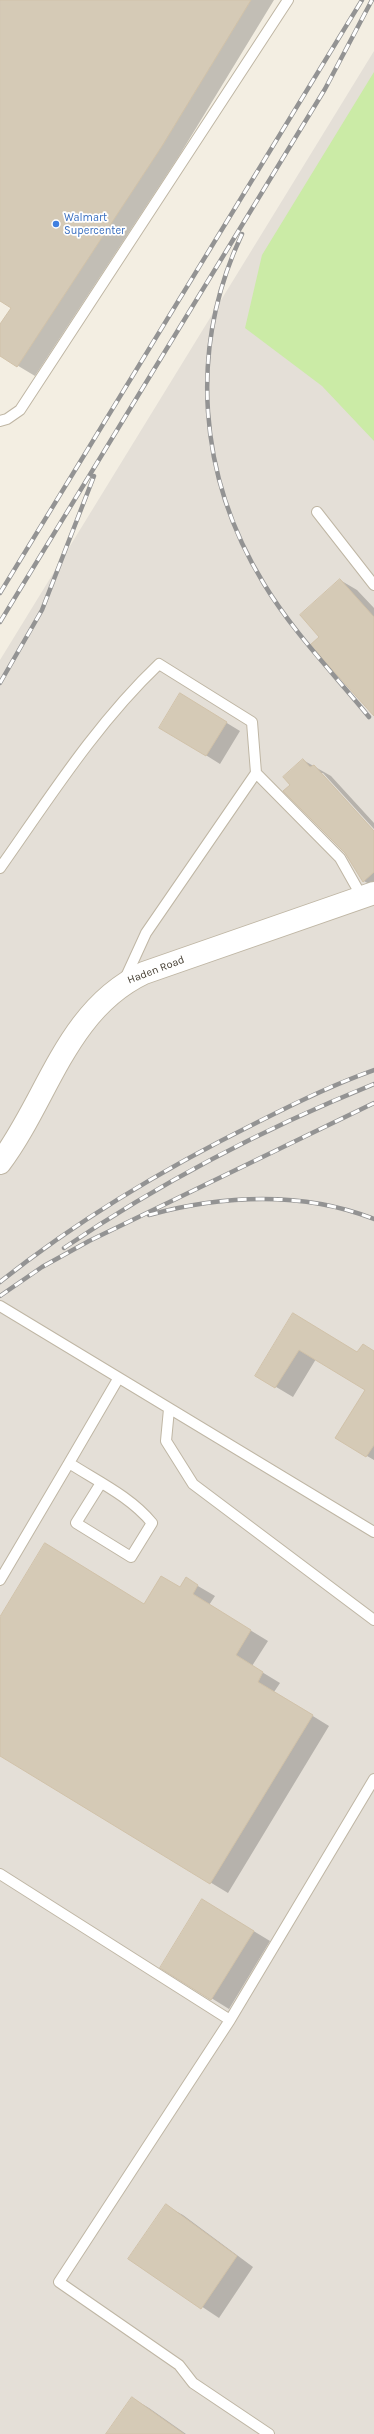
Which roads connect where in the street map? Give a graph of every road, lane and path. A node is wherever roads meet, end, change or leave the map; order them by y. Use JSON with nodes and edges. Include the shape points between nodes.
{"nodes":[{"id":1,"x":288,"y":0,"type":"edge"},
{"id":2,"x":0,"y":421,"type":"edge"},
{"id":3,"x":317,"y":512,"type":"dead end"},
{"id":4,"x":374,"y":585,"type":"edge"},
{"id":5,"x":256,"y":773,"type":"junction"},
{"id":6,"x":0,"y":868,"type":"edge"},
{"id":7,"x":368,"y":895,"type":"edge"},
{"id":8,"x":124,"y":983,"type":"junction"},
{"id":9,"x":0,"y":1163,"type":"edge"},
{"id":10,"x":0,"y":1306,"type":"edge"},
{"id":11,"x":118,"y":1379,"type":"junction"},
{"id":12,"x":169,"y":1409,"type":"junction"},
{"id":13,"x":68,"y":1464,"type":"junction"},
{"id":14,"x":100,"y":1483,"type":"junction"},
{"id":15,"x":374,"y":1532,"type":"edge"},
{"id":16,"x":0,"y":1580,"type":"edge"},
{"id":17,"x":374,"y":1620,"type":"edge"},
{"id":18,"x":374,"y":1779,"type":"edge"},
{"id":19,"x":0,"y":1874,"type":"edge"},
{"id":20,"x":230,"y":2020,"type":"junction"},
{"id":21,"x":269,"y":2434,"type":"edge"}],
"edges":[{"from":1,"to":2,"type":"lane","via":[[20,410]]},
{"from":3,"to":4,"type":"lane"},
{"from":5,"to":6,"type":"lane","via":[[252,722],[159,664],[131,691],[86,745]]},
{"from":5,"to":7,"type":"lane","via":[[340,858]]},
{"from":5,"to":8,"type":"lane","via":[[146,933]]},
{"from":7,"to":8,"type":"street","name":"Haden Road","via":[[144,973]]},
{"from":8,"to":9,"type":"street","name":"Haden Road","via":[[108,995],[77,1031]]},
{"from":10,"to":11,"type":"lane"},
{"from":11,"to":12,"type":"lane"},
{"from":11,"to":13,"type":"lane"},
{"from":12,"to":15,"type":"lane"},
{"from":12,"to":17,"type":"lane","via":[[166,1441],[193,1484]]},
{"from":13,"to":14,"type":"lane"},
{"from":13,"to":16,"type":"lane"},
{"from":14,"to":14,"type":"lane","via":[[141,1509],[152,1523],[131,1557],[76,1523]]},
{"from":18,"to":20,"type":"lane"},
{"from":19,"to":20,"type":"lane"},
{"from":20,"to":21,"type":"lane","via":[[60,2282],[179,2365],[193,2383]]}]}
